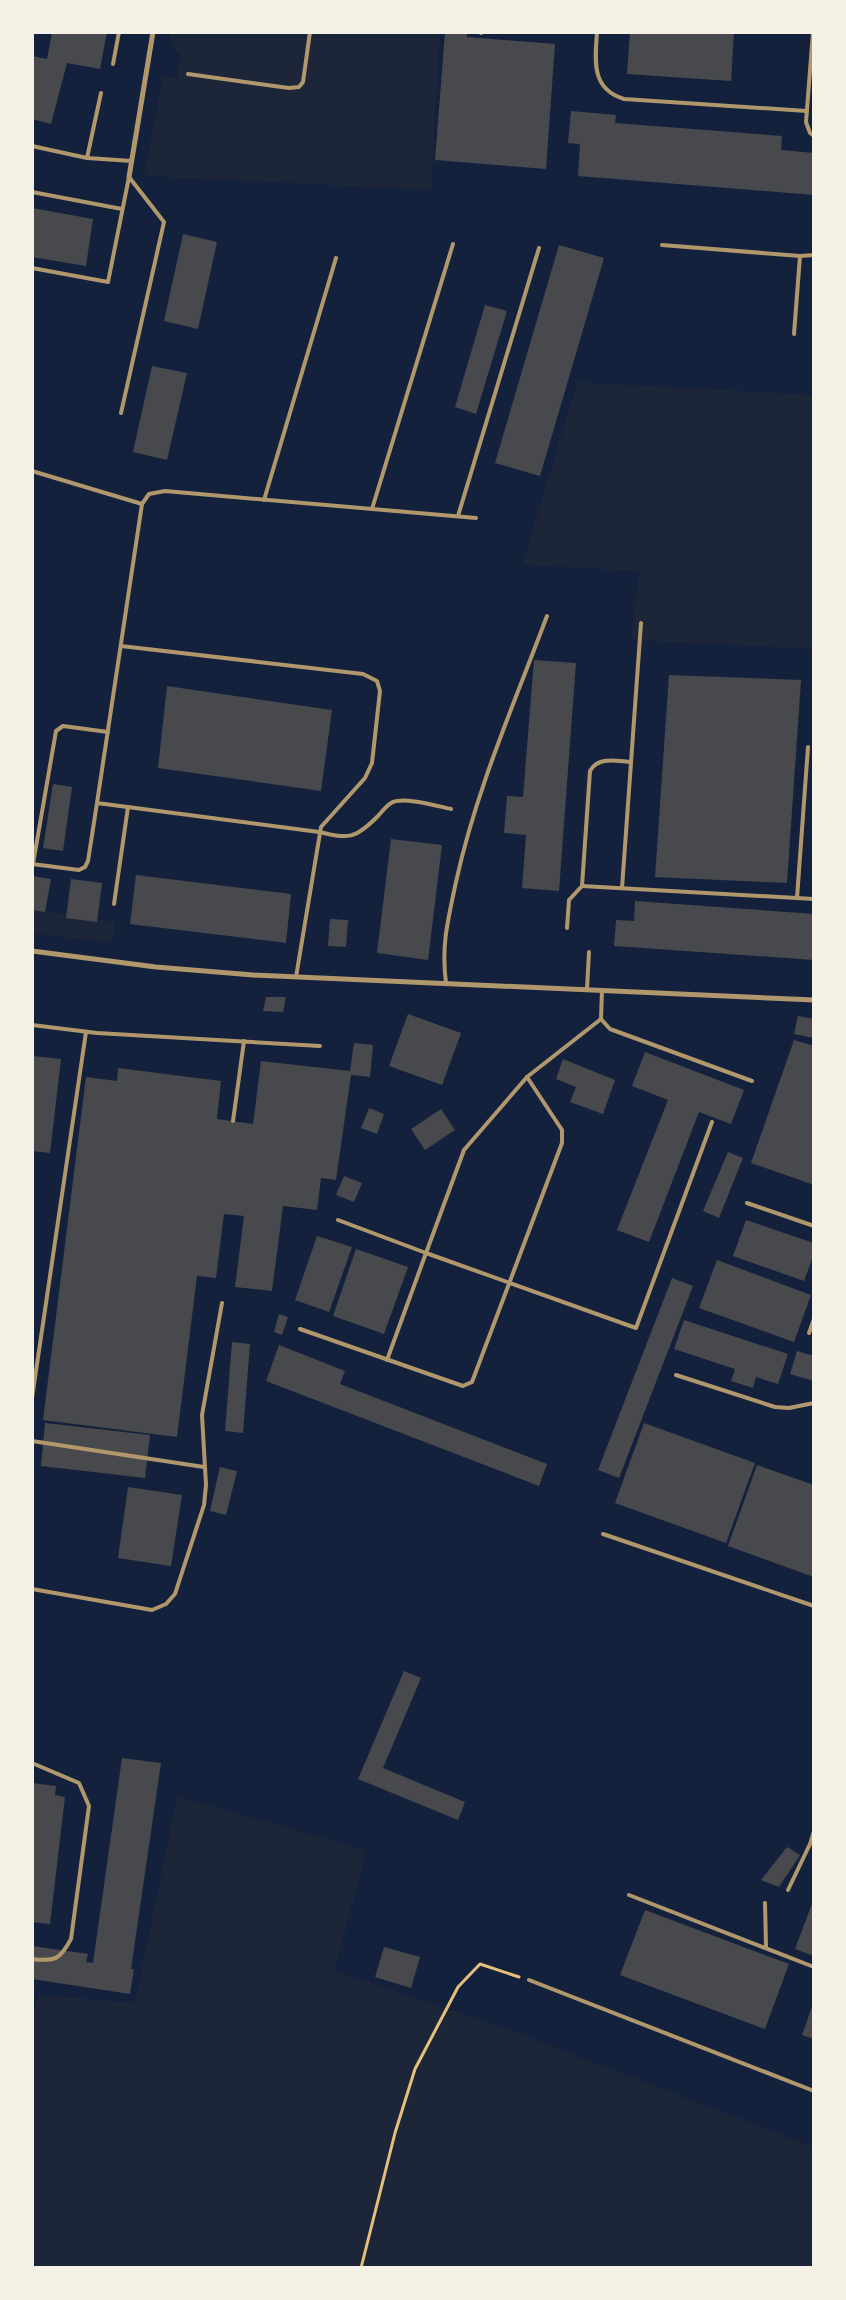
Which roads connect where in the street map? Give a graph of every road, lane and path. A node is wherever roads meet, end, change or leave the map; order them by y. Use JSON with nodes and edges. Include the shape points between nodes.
{"nodes":[{"id":1,"x":120,"y":32,"type":"edge"},
{"id":2,"x":153,"y":32,"type":"edge"},
{"id":3,"x":310,"y":32,"type":"edge"},
{"id":4,"x":597,"y":32,"type":"edge"},
{"id":5,"x":813,"y":32,"type":"edge"},
{"id":6,"x":112,"y":64,"type":"dead end"},
{"id":7,"x":188,"y":74,"type":"dead end"},
{"id":8,"x":101,"y":93,"type":"dead end"},
{"id":9,"x":807,"y":111,"type":"junction"},
{"id":10,"x":814,"y":136,"type":"edge"},
{"id":11,"x":32,"y":146,"type":"edge"},
{"id":12,"x":87,"y":158,"type":"junction"},
{"id":13,"x":132,"y":161,"type":"junction"},
{"id":14,"x":129,"y":177,"type":"junction"},
{"id":15,"x":32,"y":192,"type":"edge"},
{"id":16,"x":122,"y":209,"type":"junction"},
{"id":17,"x":452,"y":244,"type":"dead end"},
{"id":18,"x":662,"y":244,"type":"dead end"},
{"id":19,"x":539,"y":248,"type":"dead end"},
{"id":20,"x":814,"y":255,"type":"edge"},
{"id":21,"x":800,"y":256,"type":"junction"},
{"id":22,"x":336,"y":258,"type":"dead end"},
{"id":23,"x":32,"y":268,"type":"edge"},
{"id":24,"x":794,"y":334,"type":"dead end"},
{"id":25,"x":121,"y":413,"type":"dead end"},
{"id":26,"x":32,"y":471,"type":"edge"},
{"id":27,"x":264,"y":500,"type":"junction"},
{"id":28,"x":142,"y":504,"type":"junction"},
{"id":29,"x":372,"y":509,"type":"junction"},
{"id":30,"x":458,"y":516,"type":"junction"},
{"id":31,"x":476,"y":518,"type":"dead end"},
{"id":32,"x":547,"y":616,"type":"dead end"},
{"id":33,"x":641,"y":623,"type":"dead end"},
{"id":34,"x":121,"y":646,"type":"junction"},
{"id":35,"x":108,"y":732,"type":"junction"},
{"id":36,"x":808,"y":747,"type":"dead end"},
{"id":37,"x":631,"y":762,"type":"junction"},
{"id":38,"x":97,"y":803,"type":"junction"},
{"id":39,"x":128,"y":807,"type":"junction"},
{"id":40,"x":451,"y":809,"type":"dead end"},
{"id":41,"x":319,"y":832,"type":"junction"},
{"id":42,"x":33,"y":864,"type":"edge"},
{"id":43,"x":582,"y":886,"type":"junction"},
{"id":44,"x":622,"y":888,"type":"junction"},
{"id":45,"x":798,"y":898,"type":"junction"},
{"id":46,"x":814,"y":899,"type":"edge"},
{"id":47,"x":114,"y":904,"type":"dead end"},
{"id":48,"x":567,"y":928,"type":"dead end"},
{"id":49,"x":32,"y":951,"type":"edge"},
{"id":50,"x":589,"y":952,"type":"dead end"},
{"id":51,"x":296,"y":977,"type":"junction"},
{"id":52,"x":446,"y":983,"type":"junction"},
{"id":53,"x":586,"y":989,"type":"junction"},
{"id":54,"x":602,"y":990,"type":"junction"},
{"id":55,"x":814,"y":1000,"type":"edge"},
{"id":56,"x":601,"y":1019,"type":"junction"},
{"id":57,"x":32,"y":1025,"type":"edge"},
{"id":58,"x":86,"y":1032,"type":"junction"},
{"id":59,"x":244,"y":1041,"type":"junction"},
{"id":60,"x":320,"y":1046,"type":"dead end"},
{"id":61,"x":527,"y":1078,"type":"junction"},
{"id":62,"x":752,"y":1081,"type":"dead end"},
{"id":63,"x":233,"y":1121,"type":"dead end"},
{"id":64,"x":712,"y":1122,"type":"dead end"},
{"id":65,"x":747,"y":1203,"type":"dead end"},
{"id":66,"x":338,"y":1220,"type":"dead end"},
{"id":67,"x":814,"y":1226,"type":"edge"},
{"id":68,"x":426,"y":1253,"type":"junction"},
{"id":69,"x":510,"y":1283,"type":"junction"},
{"id":70,"x":222,"y":1303,"type":"dead end"},
{"id":71,"x":814,"y":1319,"type":"edge"},
{"id":72,"x":300,"y":1329,"type":"dead end"},
{"id":73,"x":809,"y":1333,"type":"dead end"},
{"id":74,"x":387,"y":1360,"type":"junction"},
{"id":75,"x":676,"y":1375,"type":"dead end"},
{"id":76,"x":32,"y":1398,"type":"edge"},
{"id":77,"x":814,"y":1403,"type":"edge"},
{"id":78,"x":32,"y":1441,"type":"edge"},
{"id":79,"x":204,"y":1467,"type":"junction"},
{"id":80,"x":603,"y":1534,"type":"dead end"},
{"id":81,"x":32,"y":1589,"type":"edge"},
{"id":82,"x":814,"y":1606,"type":"edge"},
{"id":83,"x":32,"y":1763,"type":"edge"},
{"id":84,"x":814,"y":1831,"type":"edge"},
{"id":85,"x":788,"y":1890,"type":"dead end"},
{"id":86,"x":629,"y":1895,"type":"dead end"},
{"id":87,"x":764,"y":1903,"type":"dead end"},
{"id":88,"x":766,"y":1947,"type":"junction"},
{"id":89,"x":32,"y":1959,"type":"edge"},
{"id":90,"x":814,"y":1967,"type":"edge"},
{"id":91,"x":529,"y":1980,"type":"joint"},
{"id":92,"x":814,"y":2091,"type":"edge"},
{"id":93,"x":361,"y":2268,"type":"edge"}],
"edges":[{"from":1,"to":6,"type":"lane"},
{"from":2,"to":13,"type":"street"},
{"from":3,"to":7,"type":"lane","via":[[303,82],[299,87]]},
{"from":4,"to":9,"type":"lane","via":[[596,72],[602,85],[615,96]]},
{"from":5,"to":9,"type":"lane"},
{"from":8,"to":12,"type":"lane"},
{"from":9,"to":10,"type":"lane","via":[[806,122]]},
{"from":11,"to":12,"type":"lane"},
{"from":12,"to":13,"type":"lane"},
{"from":13,"to":14,"type":"street"},
{"from":14,"to":16,"type":"lane"},
{"from":14,"to":25,"type":"lane","via":[[164,222]]},
{"from":15,"to":16,"type":"lane"},
{"from":16,"to":23,"type":"lane","via":[[108,282]]},
{"from":17,"to":29,"type":"lane"},
{"from":18,"to":21,"type":"lane"},
{"from":19,"to":30,"type":"lane"},
{"from":20,"to":21,"type":"lane"},
{"from":21,"to":24,"type":"lane"},
{"from":22,"to":27,"type":"lane"},
{"from":26,"to":28,"type":"lane"},
{"from":27,"to":28,"type":"lane","via":[[165,491],[149,494]]},
{"from":27,"to":29,"type":"lane"},
{"from":28,"to":34,"type":"lane"},
{"from":29,"to":30,"type":"lane"},
{"from":30,"to":31,"type":"lane"},
{"from":32,"to":52,"type":"lane","via":[[479,794],[444,939]]},
{"from":33,"to":37,"type":"lane"},
{"from":34,"to":35,"type":"lane"},
{"from":34,"to":41,"type":"lane","via":[[363,674],[377,681],[380,691],[372,763],[365,778]]},
{"from":35,"to":38,"type":"lane"},
{"from":35,"to":42,"type":"lane","via":[[63,726],[56,731]]},
{"from":36,"to":45,"type":"lane"},
{"from":37,"to":43,"type":"lane","via":[[601,761],[593,764],[590,771]]},
{"from":37,"to":44,"type":"lane"},
{"from":38,"to":39,"type":"lane"},
{"from":38,"to":42,"type":"lane","via":[[85,867],[78,870]]},
{"from":39,"to":41,"type":"lane"},
{"from":39,"to":47,"type":"lane"},
{"from":40,"to":41,"type":"lane","via":[[403,800],[391,803],[354,836]]},
{"from":41,"to":51,"type":"lane"},
{"from":43,"to":44,"type":"lane"},
{"from":43,"to":48,"type":"lane","via":[[569,900]]},
{"from":44,"to":45,"type":"lane"},
{"from":45,"to":46,"type":"lane"},
{"from":49,"to":51,"type":"street","via":[[156,968]]},
{"from":50,"to":53,"type":"lane"},
{"from":51,"to":52,"type":"street"},
{"from":52,"to":53,"type":"street"},
{"from":53,"to":54,"type":"street"},
{"from":54,"to":55,"type":"street"},
{"from":54,"to":56,"type":"lane"},
{"from":56,"to":61,"type":"lane"},
{"from":56,"to":62,"type":"lane","via":[[610,1029]]},
{"from":57,"to":58,"type":"lane"},
{"from":58,"to":59,"type":"lane"},
{"from":58,"to":76,"type":"lane"},
{"from":59,"to":60,"type":"lane"},
{"from":59,"to":63,"type":"lane"},
{"from":61,"to":68,"type":"lane","via":[[464,1150]]},
{"from":61,"to":69,"type":"lane","via":[[562,1130],[562,1143]]},
{"from":64,"to":69,"type":"lane","via":[[636,1328]]},
{"from":65,"to":67,"type":"lane"},
{"from":66,"to":68,"type":"lane"},
{"from":68,"to":69,"type":"lane"},
{"from":68,"to":74,"type":"lane"},
{"from":69,"to":74,"type":"lane","via":[[472,1382],[462,1386]]},
{"from":70,"to":79,"type":"lane","via":[[202,1415]]},
{"from":71,"to":73,"type":"lane"},
{"from":72,"to":74,"type":"lane"},
{"from":75,"to":77,"type":"lane","via":[[775,1407]]},
{"from":78,"to":79,"type":"lane"},
{"from":79,"to":81,"type":"lane","via":[[204,1505],[175,1594],[166,1604],[152,1610]]},
{"from":80,"to":82,"type":"lane"},
{"from":83,"to":89,"type":"lane","via":[[79,1782],[89,1806],[71,1939],[62,1955],[50,1961]]},
{"from":84,"to":85,"type":"lane"},
{"from":86,"to":88,"type":"lane"},
{"from":87,"to":88,"type":"lane"},
{"from":88,"to":90,"type":"lane"},
{"from":91,"to":92,"type":"lane"},
{"from":91,"to":93,"type":"path","via":[[480,1964],[458,1986],[415,2070],[395,2133]]}]}
